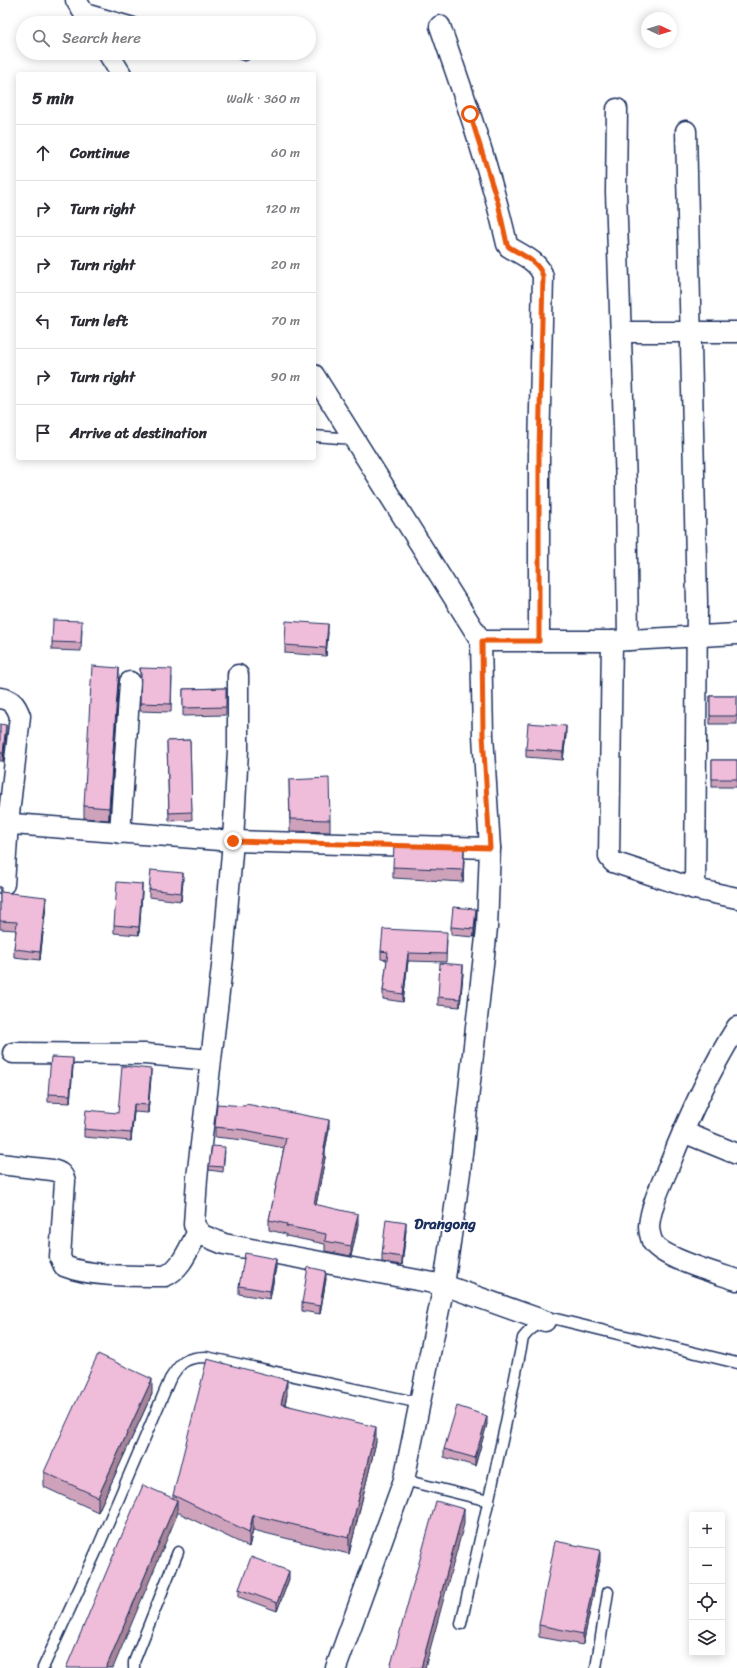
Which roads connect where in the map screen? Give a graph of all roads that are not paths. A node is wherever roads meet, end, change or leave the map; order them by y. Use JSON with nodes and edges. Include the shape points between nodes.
{"nodes":[{"id":1,"x":82,"y":10,"type":"edge"},
{"id":2,"x":106,"y":16,"type":"edge"},
{"id":3,"x":440,"y":26,"type":"dead end"},
{"id":4,"x":112,"y":60,"type":"edge"},
{"id":5,"x":120,"y":72,"type":"edge"},
{"id":6,"x":617,"y":109,"type":"dead end"},
{"id":7,"x":686,"y":131,"type":"dead end"},
{"id":8,"x":621,"y":332,"type":"junction"},
{"id":9,"x":737,"y":332,"type":"edge"},
{"id":10,"x":692,"y":333,"type":"junction"},
{"id":11,"x":316,"y":378,"type":"edge"},
{"id":12,"x":316,"y":436,"type":"edge"},
{"id":13,"x":354,"y":439,"type":"junction"},
{"id":14,"x":737,"y":634,"type":"edge"},
{"id":15,"x":696,"y":636,"type":"junction"},
{"id":16,"x":620,"y":640,"type":"junction"},
{"id":17,"x":482,"y":641,"type":"junction"},
{"id":18,"x":539,"y":641,"type":"junction"},
{"id":19,"x":238,"y":675,"type":"dead end"},
{"id":20,"x":130,"y":682,"type":"dead end"},
{"id":21,"x":0,"y":698,"type":"edge"},
{"id":22,"x":4,"y":823,"type":"edge"},
{"id":23,"x":120,"y":833,"type":"junction"},
{"id":24,"x":233,"y":841,"type":"junction"},
{"id":25,"x":490,"y":848,"type":"junction"},
{"id":26,"x":4,"y":884,"type":"dead end"},
{"id":27,"x":694,"y":889,"type":"junction"},
{"id":28,"x":737,"y":898,"type":"edge"},
{"id":29,"x":737,"y":1027,"type":"edge"},
{"id":30,"x":731,"y":1048,"type":"edge"},
{"id":31,"x":13,"y":1053,"type":"dead end"},
{"id":32,"x":210,"y":1060,"type":"junction"},
{"id":33,"x":682,"y":1132,"type":"junction"},
{"id":34,"x":737,"y":1154,"type":"edge"},
{"id":35,"x":0,"y":1164,"type":"edge"},
{"id":36,"x":198,"y":1232,"type":"junction"},
{"id":37,"x":737,"y":1280,"type":"edge"},
{"id":38,"x":444,"y":1285,"type":"junction"},
{"id":39,"x":545,"y":1321,"type":"junction"},
{"id":40,"x":737,"y":1363,"type":"edge"},
{"id":41,"x":420,"y":1403,"type":"junction"},
{"id":42,"x":404,"y":1480,"type":"junction"},
{"id":43,"x":489,"y":1501,"type":"junction"},
{"id":44,"x":178,"y":1552,"type":"dead end"},
{"id":45,"x":608,"y":1592,"type":"dead end"},
{"id":46,"x":461,"y":1624,"type":"dead end"},
{"id":47,"x":43,"y":1668,"type":"edge"},
{"id":48,"x":134,"y":1668,"type":"edge"},
{"id":49,"x":336,"y":1668,"type":"edge"},
{"id":50,"x":596,"y":1668,"type":"edge"}],
"edges":[{"from":1,"to":2,"type":"lane"},
{"from":3,"to":18,"type":"street","via":[[483,152],[507,244],[538,266],[543,277],[539,452]]},
{"from":4,"to":5,"type":"street"},
{"from":6,"to":8,"type":"street","via":[[616,192]]},
{"from":7,"to":10,"type":"street"},
{"from":8,"to":10,"type":"street"},
{"from":8,"to":16,"type":"street","via":[[626,486]]},
{"from":9,"to":10,"type":"street"},
{"from":10,"to":15,"type":"street"},
{"from":11,"to":13,"type":"street"},
{"from":12,"to":13,"type":"lane"},
{"from":13,"to":17,"type":"street"},
{"from":14,"to":15,"type":"street"},
{"from":15,"to":16,"type":"street"},
{"from":15,"to":27,"type":"street"},
{"from":16,"to":18,"type":"street"},
{"from":16,"to":27,"type":"street","via":[[609,857],[613,862]]},
{"from":17,"to":18,"type":"street"},
{"from":17,"to":25,"type":"street","via":[[483,735]]},
{"from":19,"to":24,"type":"street","via":[[238,750]]},
{"from":20,"to":23,"type":"street"},
{"from":21,"to":22,"type":"street","via":[[8,698],[16,705],[20,716]]},
{"from":22,"to":23,"type":"street"},
{"from":22,"to":26,"type":"street"},
{"from":23,"to":24,"type":"street"},
{"from":24,"to":25,"type":"street"},
{"from":24,"to":32,"type":"street","via":[[223,958]]},
{"from":25,"to":38,"type":"street","via":[[487,928],[460,1172]]},
{"from":27,"to":28,"type":"street"},
{"from":29,"to":30,"type":"street"},
{"from":30,"to":33,"type":"street"},
{"from":31,"to":32,"type":"street","via":[[145,1054]]},
{"from":32,"to":36,"type":"street","via":[[196,1185],[194,1225]]},
{"from":33,"to":34,"type":"street"},
{"from":33,"to":37,"type":"street","via":[[656,1198],[649,1228],[653,1242],[670,1255]]},
{"from":35,"to":36,"type":"street","via":[[52,1170],[63,1175],[65,1181],[60,1257],[64,1266],[85,1272],[165,1276],[179,1265]]},
{"from":36,"to":38,"type":"street","via":[[206,1238],[224,1244]]},
{"from":38,"to":39,"type":"street"},
{"from":38,"to":41,"type":"street"},
{"from":39,"to":40,"type":"lane","via":[[566,1321]]},
{"from":39,"to":43,"type":"lane","via":[[536,1325],[523,1338]]},
{"from":41,"to":42,"type":"street"},
{"from":41,"to":47,"type":"lane","via":[[206,1357],[182,1361],[170,1380]]},
{"from":42,"to":43,"type":"lane"},
{"from":42,"to":49,"type":"street"},
{"from":43,"to":46,"type":"lane"},
{"from":44,"to":48,"type":"lane","via":[[134,1662]]},
{"from":45,"to":50,"type":"lane"}]}
